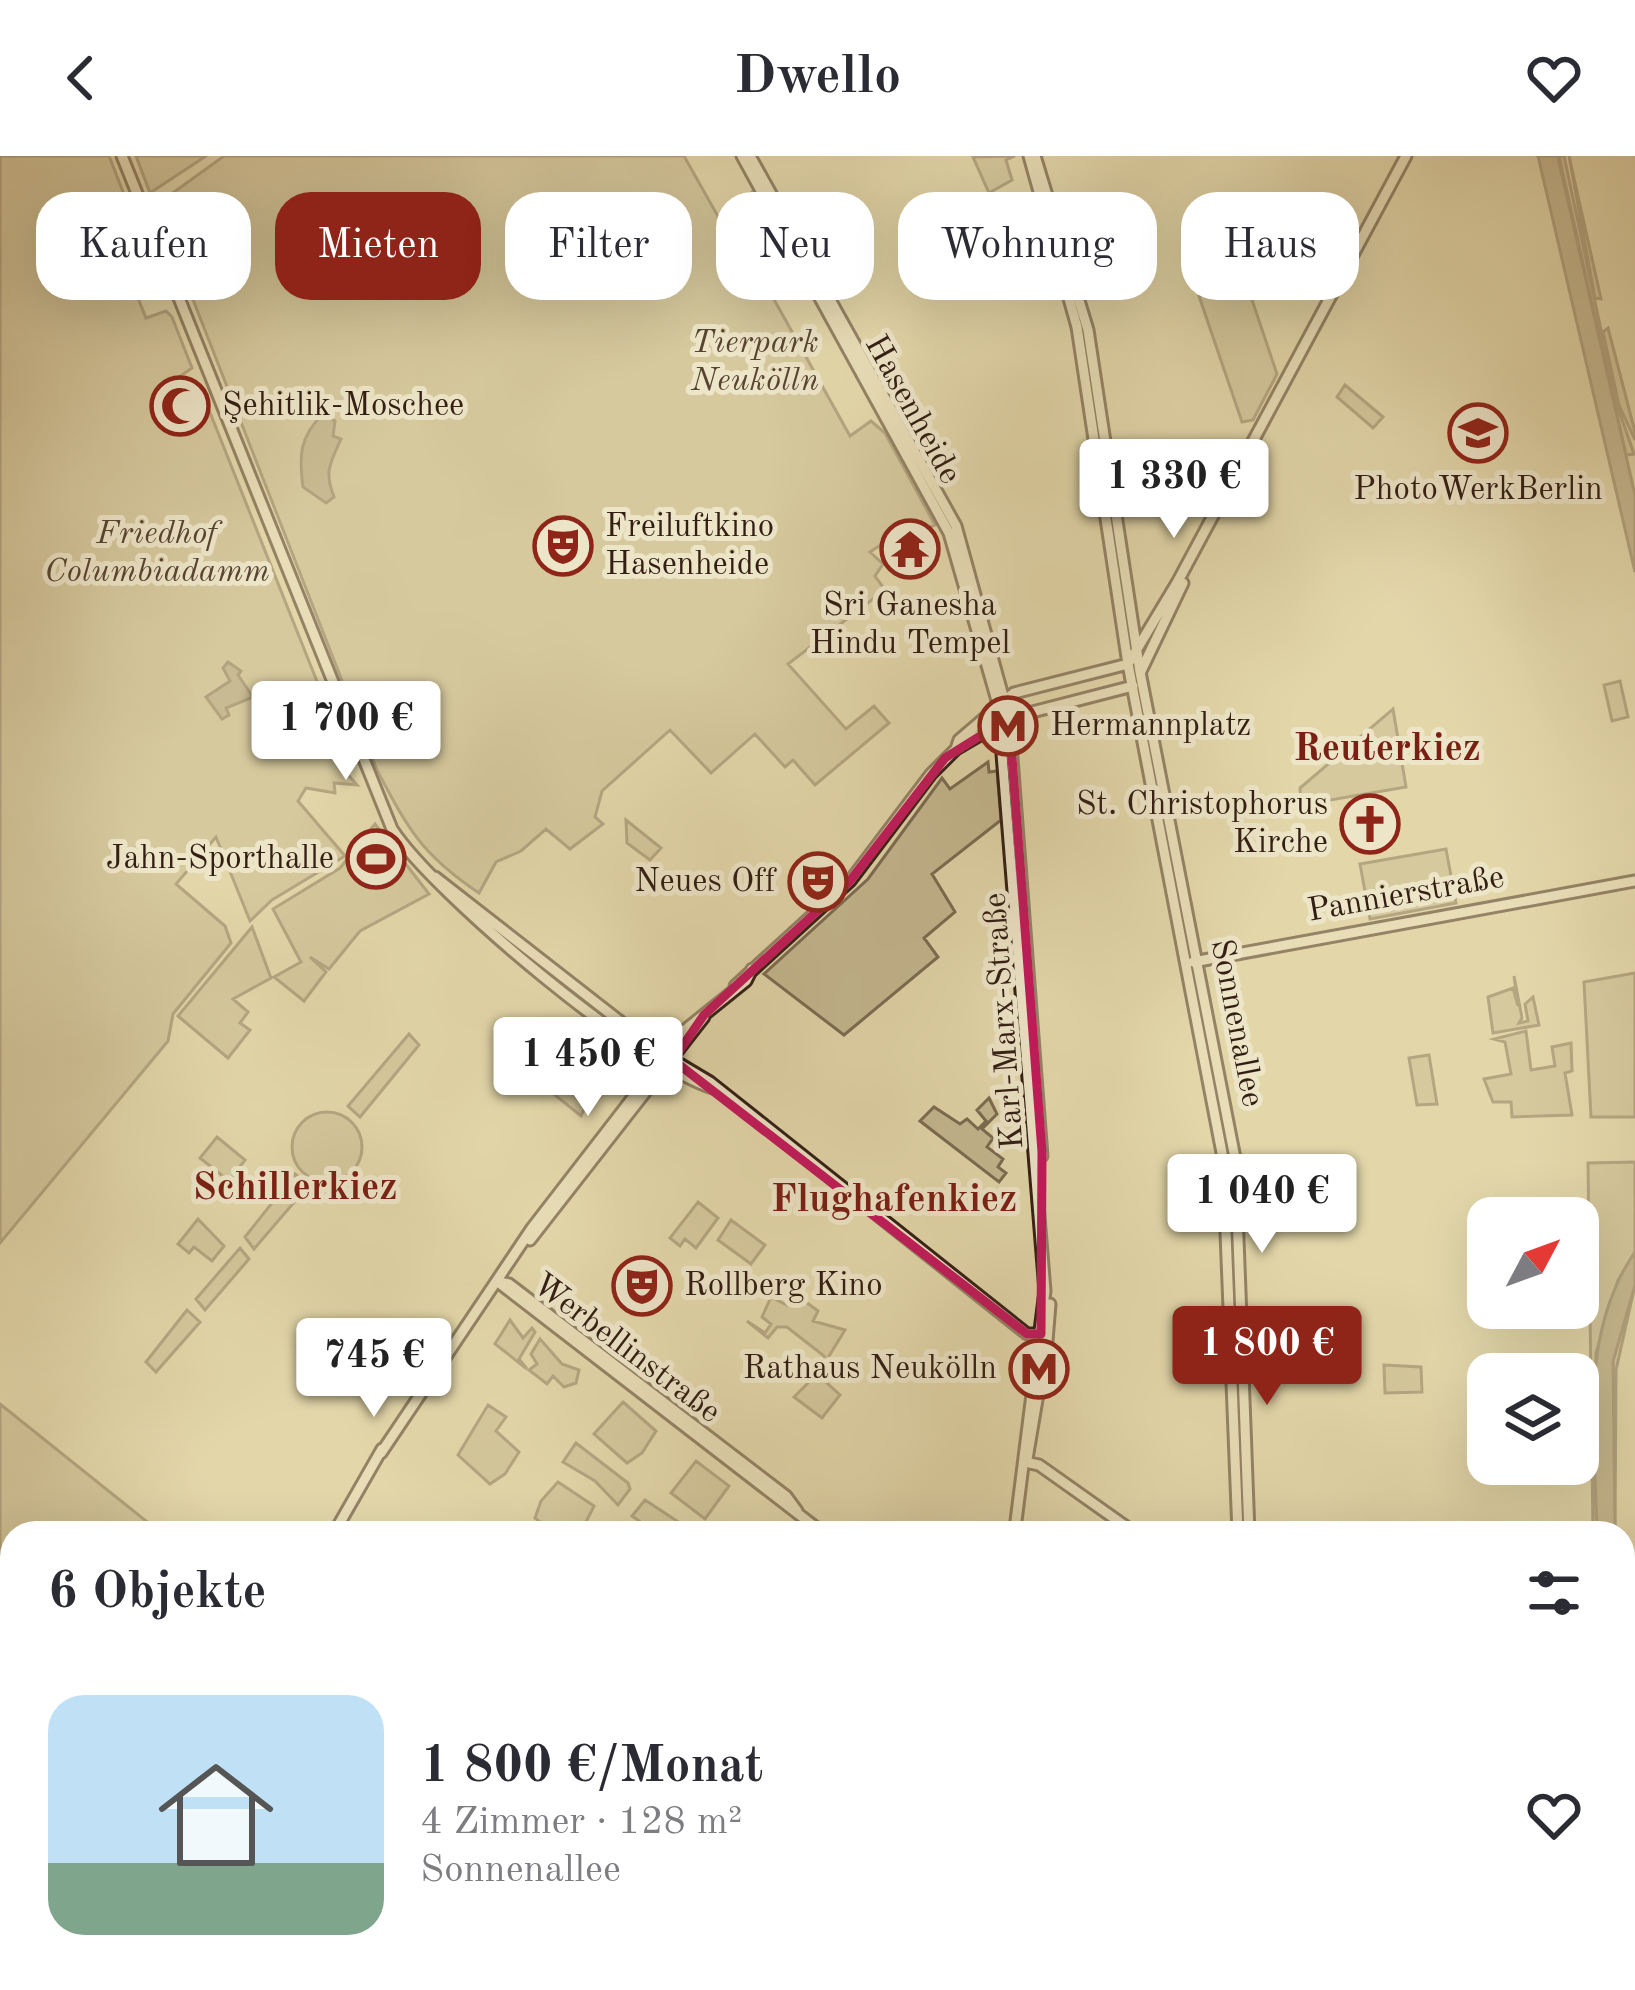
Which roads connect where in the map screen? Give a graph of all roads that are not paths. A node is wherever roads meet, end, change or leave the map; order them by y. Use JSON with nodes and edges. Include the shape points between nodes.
{"nodes":[{"id":1,"x":122,"y":156,"type":"edge"},
{"id":2,"x":746,"y":156,"type":"edge"},
{"id":3,"x":1032,"y":156,"type":"edge"},
{"id":4,"x":1409,"y":156,"type":"edge"},
{"id":5,"x":918,"y":469,"type":"junction"},
{"id":6,"x":957,"y":557,"type":"junction"},
{"id":7,"x":970,"y":560,"type":"junction"},
{"id":8,"x":1127,"y":625,"type":"junction"},
{"id":9,"x":1155,"y":630,"type":"junction"},
{"id":10,"x":1137,"y":651,"type":"junction"},
{"id":11,"x":1128,"y":664,"type":"junction"},
{"id":12,"x":1140,"y":672,"type":"junction"},
{"id":13,"x":1133,"y":686,"type":"junction"},
{"id":14,"x":1002,"y":701,"type":"junction"},
{"id":15,"x":1005,"y":720,"type":"junction"},
{"id":16,"x":956,"y":749,"type":"junction"},
{"id":17,"x":1635,"y":881,"type":"edge"},
{"id":18,"x":1192,"y":962,"type":"junction"},
{"id":19,"x":1196,"y":983,"type":"junction"},
{"id":20,"x":666,"y":1062,"type":"junction"},
{"id":21,"x":1040,"y":1178,"type":"junction"},
{"id":22,"x":498,"y":1282,"type":"junction"},
{"id":23,"x":1044,"y":1338,"type":"junction"},
{"id":24,"x":1025,"y":1462,"type":"junction"},
{"id":25,"x":341,"y":1521,"type":"edge"},
{"id":26,"x":808,"y":1521,"type":"edge"},
{"id":27,"x":1016,"y":1521,"type":"edge"},
{"id":28,"x":1118,"y":1521,"type":"edge"},
{"id":29,"x":1238,"y":1521,"type":"edge"},
{"id":30,"x":1249,"y":1521,"type":"edge"}],
"edges":[{"from":1,"to":20,"type":"main road","via":[[397,837],[425,871]]},
{"from":2,"to":5,"type":"main road","name":"Hasenheide"},
{"from":3,"to":8,"type":"main road","via":[[1085,347]]},
{"from":4,"to":9,"type":"main road"},
{"from":5,"to":6,"type":"main road","name":"Hasenheide"},
{"from":5,"to":7,"type":"main road","name":"Hasenheide"},
{"from":6,"to":7,"type":"main road"},
{"from":6,"to":14,"type":"main road","name":"Hasenheide"},
{"from":7,"to":14,"type":"main road","name":"Hasenheide"},
{"from":8,"to":10,"type":"main road"},
{"from":8,"to":11,"type":"main road"},
{"from":9,"to":10,"type":"main road"},
{"from":9,"to":12,"type":"main road"},
{"from":10,"to":11,"type":"main road"},
{"from":10,"to":12,"type":"main road"},
{"from":11,"to":12,"type":"main road"},
{"from":11,"to":13,"type":"main road"},
{"from":11,"to":14,"type":"main road"},
{"from":12,"to":13,"type":"main road"},
{"from":12,"to":18,"type":"main road","name":"Sonnenallee"},
{"from":13,"to":15,"type":"main road"},
{"from":13,"to":18,"type":"main road","name":"Sonnenallee"},
{"from":14,"to":15,"type":"main road"},
{"from":14,"to":16,"type":"main road"},
{"from":15,"to":16,"type":"main road"},
{"from":15,"to":21,"type":"main road","name":"Karl-Marx-Straße"},
{"from":16,"to":20,"type":"main road","via":[[847,884],[704,1016]]},
{"from":17,"to":18,"type":"main road","name":"Pannierstraße"},
{"from":18,"to":19,"type":"main road","name":"Sonnenallee"},
{"from":19,"to":29,"type":"main road","name":"Sonnenallee","via":[[1225,1171]]},
{"from":19,"to":30,"type":"main road","name":"Sonnenallee","via":[[1235,1158]]},
{"from":20,"to":22,"type":"main road"},
{"from":20,"to":23,"type":"main road","via":[[716,1088],[1027,1334]]},
{"from":21,"to":23,"type":"main road","name":"Karl-Marx-Straße"},
{"from":21,"to":23,"type":"main road","name":"Karl-Marx-Straße"},
{"from":22,"to":25,"type":"main road"},
{"from":22,"to":26,"type":"main road","name":"Werbellinstraße"},
{"from":23,"to":24,"type":"main road","name":"Karl-Marx-Straße"},
{"from":24,"to":27,"type":"main road","name":"Karl-Marx-Straße"},
{"from":24,"to":28,"type":"main road"}]}
